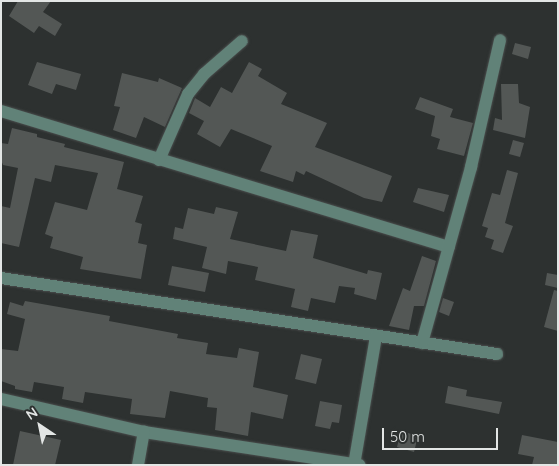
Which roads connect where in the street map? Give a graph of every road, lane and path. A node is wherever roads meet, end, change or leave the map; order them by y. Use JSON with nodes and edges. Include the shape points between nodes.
{"nodes":[{"id":1,"x":242,"y":40,"type":"dead end"},
{"id":2,"x":500,"y":40,"type":"dead end"},
{"id":3,"x":1,"y":111,"type":"edge"},
{"id":4,"x":159,"y":160,"type":"junction"},
{"id":5,"x":449,"y":247,"type":"junction"},
{"id":6,"x":1,"y":278,"type":"edge"},
{"id":7,"x":376,"y":336,"type":"junction"},
{"id":8,"x":422,"y":343,"type":"junction"},
{"id":9,"x":497,"y":354,"type":"dead end"},
{"id":10,"x":1,"y":400,"type":"edge"},
{"id":11,"x":144,"y":432,"type":"junction"},
{"id":12,"x":354,"y":464,"type":"edge"},
{"id":13,"x":138,"y":465,"type":"edge"},
{"id":14,"x":359,"y":465,"type":"edge"}],
"edges":[{"from":1,"to":4,"type":"street","via":[[204,74],[188,94]]},
{"from":2,"to":5,"type":"street"},
{"from":3,"to":4,"type":"street"},
{"from":4,"to":5,"type":"street"},
{"from":5,"to":8,"type":"street"},
{"from":6,"to":7,"type":"street"},
{"from":7,"to":8,"type":"street"},
{"from":7,"to":12,"type":"street"},
{"from":8,"to":9,"type":"street"},
{"from":10,"to":11,"type":"street"},
{"from":11,"to":12,"type":"street"},
{"from":11,"to":13,"type":"street"},
{"from":12,"to":14,"type":"street"}]}
